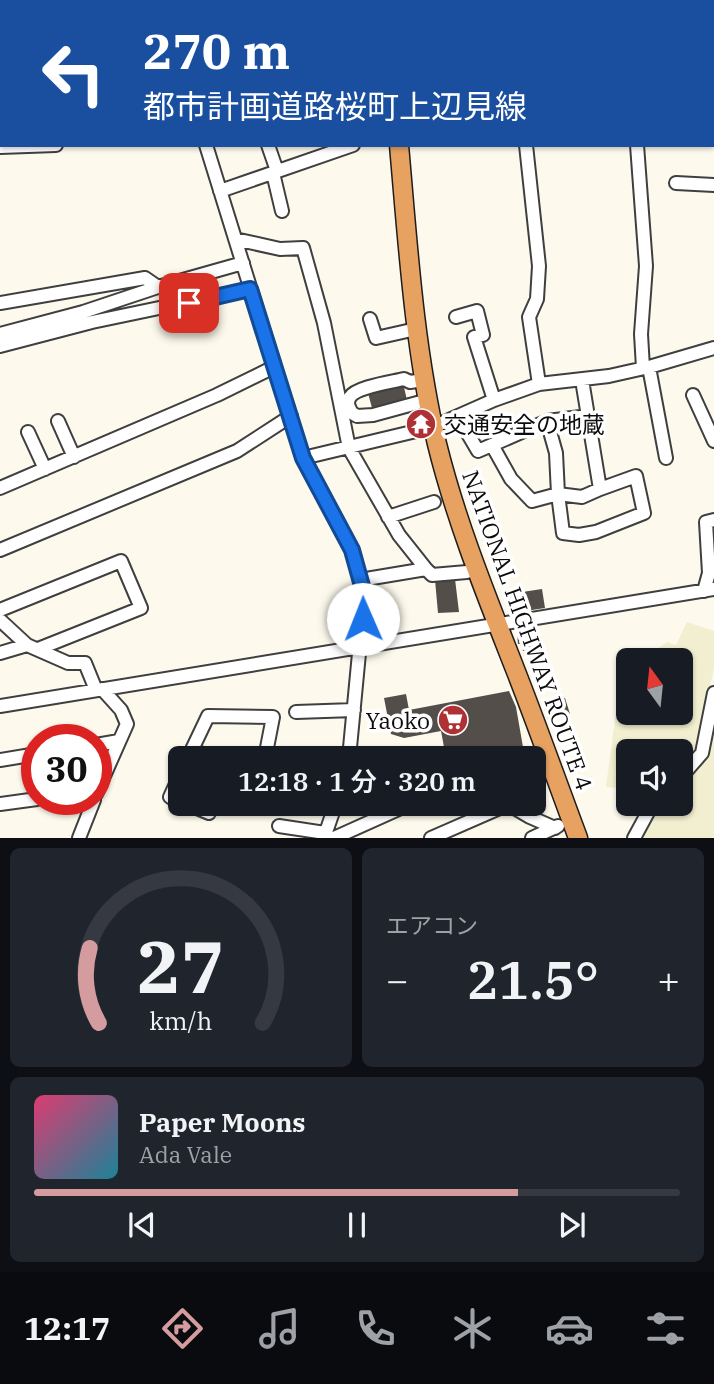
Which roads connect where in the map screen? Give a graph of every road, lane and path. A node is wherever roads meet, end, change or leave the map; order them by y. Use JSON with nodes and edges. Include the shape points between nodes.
{"nodes":[{"id":1,"x":207,"y":147,"type":"edge"},
{"id":2,"x":269,"y":147,"type":"edge"},
{"id":3,"x":342,"y":147,"type":"edge"},
{"id":4,"x":399,"y":147,"type":"edge"},
{"id":5,"x":526,"y":147,"type":"edge"},
{"id":6,"x":637,"y":147,"type":"edge"},
{"id":7,"x":275,"y":172,"type":"junction"},
{"id":8,"x":676,"y":183,"type":"dead end"},
{"id":9,"x":714,"y":185,"type":"edge"},
{"id":10,"x":220,"y":191,"type":"junction"},
{"id":11,"x":282,"y":211,"type":"dead end"},
{"id":12,"x":235,"y":239,"type":"junction"},
{"id":13,"x":243,"y":263,"type":"junction"},
{"id":14,"x":158,"y":287,"type":"junction"},
{"id":15,"x":250,"y":289,"type":"junction"},
{"id":16,"x":0,"y":303,"type":"edge"},
{"id":17,"x":456,"y":317,"type":"dead end"},
{"id":18,"x":370,"y":319,"type":"dead end"},
{"id":19,"x":416,"y":329,"type":"junction"},
{"id":20,"x":0,"y":334,"type":"edge"},
{"id":21,"x":0,"y":346,"type":"edge"},
{"id":22,"x":714,"y":348,"type":"edge"},
{"id":23,"x":274,"y":367,"type":"junction"},
{"id":24,"x":646,"y":368,"type":"junction"},
{"id":25,"x":424,"y":380,"type":"junction"},
{"id":26,"x":582,"y":380,"type":"junction"},
{"id":27,"x":539,"y":384,"type":"junction"},
{"id":28,"x":693,"y":395,"type":"dead end"},
{"id":29,"x":428,"y":400,"type":"junction"},
{"id":30,"x":494,"y":400,"type":"junction"},
{"id":31,"x":291,"y":416,"type":"junction"},
{"id":32,"x":458,"y":416,"type":"junction"},
{"id":33,"x":589,"y":416,"type":"junction"},
{"id":34,"x":58,"y":421,"type":"dead end"},
{"id":35,"x":547,"y":421,"type":"junction"},
{"id":36,"x":433,"y":427,"type":"junction"},
{"id":37,"x":28,"y":432,"type":"dead end"},
{"id":38,"x":714,"y":441,"type":"edge"},
{"id":39,"x":492,"y":445,"type":"junction"},
{"id":40,"x":349,"y":448,"type":"junction"},
{"id":41,"x":74,"y":457,"type":"junction"},
{"id":42,"x":303,"y":458,"type":"junction"},
{"id":43,"x":666,"y":458,"type":"dead end"},
{"id":44,"x":45,"y":469,"type":"junction"},
{"id":45,"x":0,"y":488,"type":"edge"},
{"id":46,"x":600,"y":489,"type":"junction"},
{"id":47,"x":558,"y":494,"type":"junction"},
{"id":48,"x":434,"y":502,"type":"dead end"},
{"id":49,"x":388,"y":517,"type":"junction"},
{"id":50,"x":714,"y":520,"type":"edge"},
{"id":51,"x":0,"y":550,"type":"edge"},
{"id":52,"x":426,"y":569,"type":"junction"},
{"id":53,"x":467,"y":572,"type":"dead end"},
{"id":54,"x":360,"y":580,"type":"junction"},
{"id":55,"x":709,"y":590,"type":"edge"},
{"id":56,"x":0,"y":610,"type":"edge"},
{"id":57,"x":0,"y":620,"type":"edge"},
{"id":58,"x":498,"y":625,"type":"junction"},
{"id":59,"x":32,"y":647,"type":"junction"},
{"id":60,"x":360,"y":647,"type":"junction"},
{"id":61,"x":0,"y":653,"type":"edge"},
{"id":62,"x":99,"y":690,"type":"junction"},
{"id":63,"x":714,"y":693,"type":"edge"},
{"id":64,"x":0,"y":706,"type":"edge"},
{"id":65,"x":354,"y":710,"type":"junction"},
{"id":66,"x":296,"y":712,"type":"dead end"},
{"id":67,"x":119,"y":741,"type":"junction"},
{"id":68,"x":112,"y":742,"type":"edge"},
{"id":69,"x":194,"y":746,"type":"edge"},
{"id":70,"x":267,"y":746,"type":"edge"},
{"id":71,"x":350,"y":746,"type":"edge"},
{"id":72,"x":21,"y":757,"type":"edge"},
{"id":73,"x":112,"y":757,"type":"edge"},
{"id":74,"x":0,"y":760,"type":"edge"},
{"id":75,"x":693,"y":763,"type":"edge"},
{"id":76,"x":21,"y":801,"type":"edge"},
{"id":77,"x":0,"y":804,"type":"edge"},
{"id":78,"x":88,"y":815,"type":"edge"},
{"id":79,"x":333,"y":816,"type":"edge"},
{"id":80,"x":379,"y":816,"type":"edge"},
{"id":81,"x":481,"y":816,"type":"edge"},
{"id":82,"x":528,"y":816,"type":"edge"},
{"id":83,"x":646,"y":816,"type":"edge"},
{"id":84,"x":563,"y":824,"type":"junction"},
{"id":85,"x":279,"y":825,"type":"dead end"},
{"id":86,"x":328,"y":836,"type":"edge"},
{"id":87,"x":79,"y":838,"type":"edge"},
{"id":88,"x":431,"y":838,"type":"edge"},
{"id":89,"x":532,"y":838,"type":"edge"},
{"id":90,"x":578,"y":838,"type":"edge"},
{"id":91,"x":634,"y":838,"type":"edge"}],
"edges":[{"from":1,"to":10,"type":"street"},
{"from":2,"to":7,"type":"street"},
{"from":3,"to":7,"type":"street"},
{"from":4,"to":19,"type":"highway","name":"NATIONAL HIGHWAY ROUTE 4"},
{"from":5,"to":27,"type":"street","via":[[539,266],[537,299],[529,317]]},
{"from":6,"to":24,"type":"street","via":[[646,266],[641,334]]},
{"from":7,"to":10,"type":"street"},
{"from":7,"to":11,"type":"street"},
{"from":8,"to":9,"type":"street"},
{"from":10,"to":12,"type":"street"},
{"from":12,"to":13,"type":"street"},
{"from":12,"to":40,"type":"street","via":[[280,249],[303,248],[324,323]]},
{"from":13,"to":14,"type":"street"},
{"from":13,"to":15,"type":"street"},
{"from":14,"to":16,"type":"street","via":[[145,278]]},
{"from":14,"to":20,"type":"street"},
{"from":15,"to":21,"type":"street"},
{"from":15,"to":23,"type":"street"},
{"from":17,"to":30,"type":"street","via":[[477,312],[483,334],[474,337]]},
{"from":18,"to":19,"type":"street","via":[[376,338]]},
{"from":19,"to":25,"type":"highway","name":"NATIONAL HIGHWAY ROUTE 4"},
{"from":22,"to":24,"type":"street"},
{"from":23,"to":31,"type":"street"},
{"from":23,"to":41,"type":"street"},
{"from":24,"to":26,"type":"street"},
{"from":24,"to":43,"type":"street"},
{"from":25,"to":29,"type":"highway","name":"NATIONAL HIGHWAY ROUTE 4"},
{"from":25,"to":29,"type":"street","via":[[404,379],[363,389],[352,394],[348,405],[352,414],[363,416]]},
{"from":26,"to":27,"type":"street"},
{"from":26,"to":33,"type":"street"},
{"from":27,"to":30,"type":"street"},
{"from":28,"to":38,"type":"street"},
{"from":29,"to":36,"type":"highway","name":"NATIONAL HIGHWAY ROUTE 4"},
{"from":30,"to":32,"type":"street"},
{"from":31,"to":42,"type":"street"},
{"from":31,"to":51,"type":"street","via":[[237,451]]},
{"from":32,"to":36,"type":"street"},
{"from":32,"to":39,"type":"street","via":[[478,451]]},
{"from":33,"to":35,"type":"street"},
{"from":33,"to":46,"type":"street"},
{"from":34,"to":41,"type":"street"},
{"from":35,"to":39,"type":"street"},
{"from":35,"to":47,"type":"street","via":[[556,453]]},
{"from":36,"to":40,"type":"street"},
{"from":36,"to":58,"type":"highway","name":"NATIONAL HIGHWAY ROUTE 4"},
{"from":37,"to":44,"type":"street"},
{"from":39,"to":47,"type":"street","via":[[511,479],[532,501]]},
{"from":40,"to":42,"type":"street"},
{"from":40,"to":49,"type":"street"},
{"from":41,"to":44,"type":"street"},
{"from":42,"to":54,"type":"street","via":[[352,550]]},
{"from":44,"to":45,"type":"street"},
{"from":46,"to":47,"type":"street","via":[[582,497]]},
{"from":46,"to":47,"type":"street","via":[[635,477],[644,513],[596,533],[563,533]]},
{"from":48,"to":49,"type":"street"},
{"from":49,"to":52,"type":"street"},
{"from":50,"to":55,"type":"street","via":[[706,522]]},
{"from":52,"to":53,"type":"street","via":[[432,575]]},
{"from":52,"to":54,"type":"street"},
{"from":54,"to":60,"type":"street","via":[[364,601]]},
{"from":55,"to":58,"type":"street"},
{"from":56,"to":59,"type":"street","via":[[121,561],[141,608]]},
{"from":57,"to":59,"type":"street"},
{"from":58,"to":60,"type":"street"},
{"from":58,"to":84,"type":"highway","name":"NATIONAL HIGHWAY ROUTE 4"},
{"from":59,"to":61,"type":"street"},
{"from":59,"to":62,"type":"street","via":[[68,663],[85,663]]},
{"from":60,"to":62,"type":"street"},
{"from":60,"to":65,"type":"street"},
{"from":62,"to":64,"type":"street"},
{"from":62,"to":67,"type":"street","via":[[121,710],[127,724]]},
{"from":63,"to":75,"type":"street","via":[[702,753]]},
{"from":65,"to":66,"type":"street"},
{"from":65,"to":71,"type":"street"},
{"from":67,"to":68,"type":"street"},
{"from":67,"to":73,"type":"street"},
{"from":69,"to":70,"type":"street","via":[[208,716],[273,717]]},
{"from":72,"to":74,"type":"street"},
{"from":76,"to":77,"type":"street"},
{"from":78,"to":87,"type":"street"},
{"from":79,"to":86,"type":"street"},
{"from":80,"to":86,"type":"street"},
{"from":81,"to":88,"type":"street"},
{"from":82,"to":84,"type":"street"},
{"from":83,"to":91,"type":"street"},
{"from":84,"to":89,"type":"street"},
{"from":84,"to":90,"type":"highway","name":"NATIONAL HIGHWAY ROUTE 4"},
{"from":85,"to":86,"type":"street"}]}
